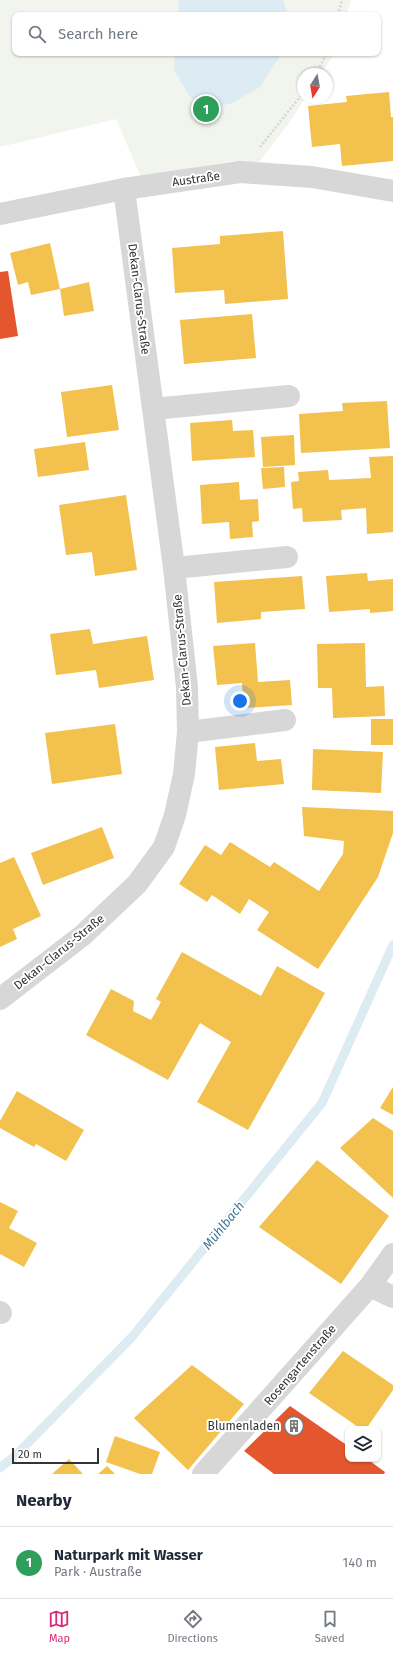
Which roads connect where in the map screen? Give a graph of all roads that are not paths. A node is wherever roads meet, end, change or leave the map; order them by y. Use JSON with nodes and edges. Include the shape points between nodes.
{"nodes":[{"id":1,"x":124,"y":189,"type":"junction"},
{"id":2,"x":393,"y":191,"type":"edge"},
{"id":3,"x":0,"y":214,"type":"edge"},
{"id":4,"x":289,"y":396,"type":"dead end"},
{"id":5,"x":153,"y":409,"type":"junction"},
{"id":6,"x":287,"y":557,"type":"dead end"},
{"id":7,"x":174,"y":568,"type":"junction"},
{"id":8,"x":285,"y":720,"type":"dead end"},
{"id":9,"x":188,"y":732,"type":"junction"},
{"id":10,"x":0,"y":999,"type":"edge"},
{"id":11,"x":393,"y":1254,"type":"edge"},
{"id":12,"x":370,"y":1286,"type":"junction"},
{"id":13,"x":393,"y":1297,"type":"edge"},
{"id":14,"x":203,"y":1474,"type":"edge"}],
"edges":[{"from":1,"to":2,"type":"street","name":"Austraße","via":[[240,172],[312,177]]},
{"from":1,"to":3,"type":"street","name":"Austraße"},
{"from":1,"to":5,"type":"street","name":"Dekan-Clarus-Straße"},
{"from":4,"to":5,"type":"street"},
{"from":5,"to":7,"type":"street","name":"Dekan-Clarus-Straße"},
{"from":6,"to":7,"type":"street"},
{"from":7,"to":9,"type":"street","name":"Dekan-Clarus-Straße","via":[[187,687]]},
{"from":8,"to":9,"type":"street"},
{"from":9,"to":10,"type":"street","name":"Dekan-Clarus-Straße","via":[[184,774],[175,815],[164,847],[137,884],[83,936]]},
{"from":11,"to":12,"type":"street","name":"Rosengartenstraße"},
{"from":12,"to":13,"type":"street"},
{"from":12,"to":14,"type":"street","name":"Rosengartenstraße"}]}
